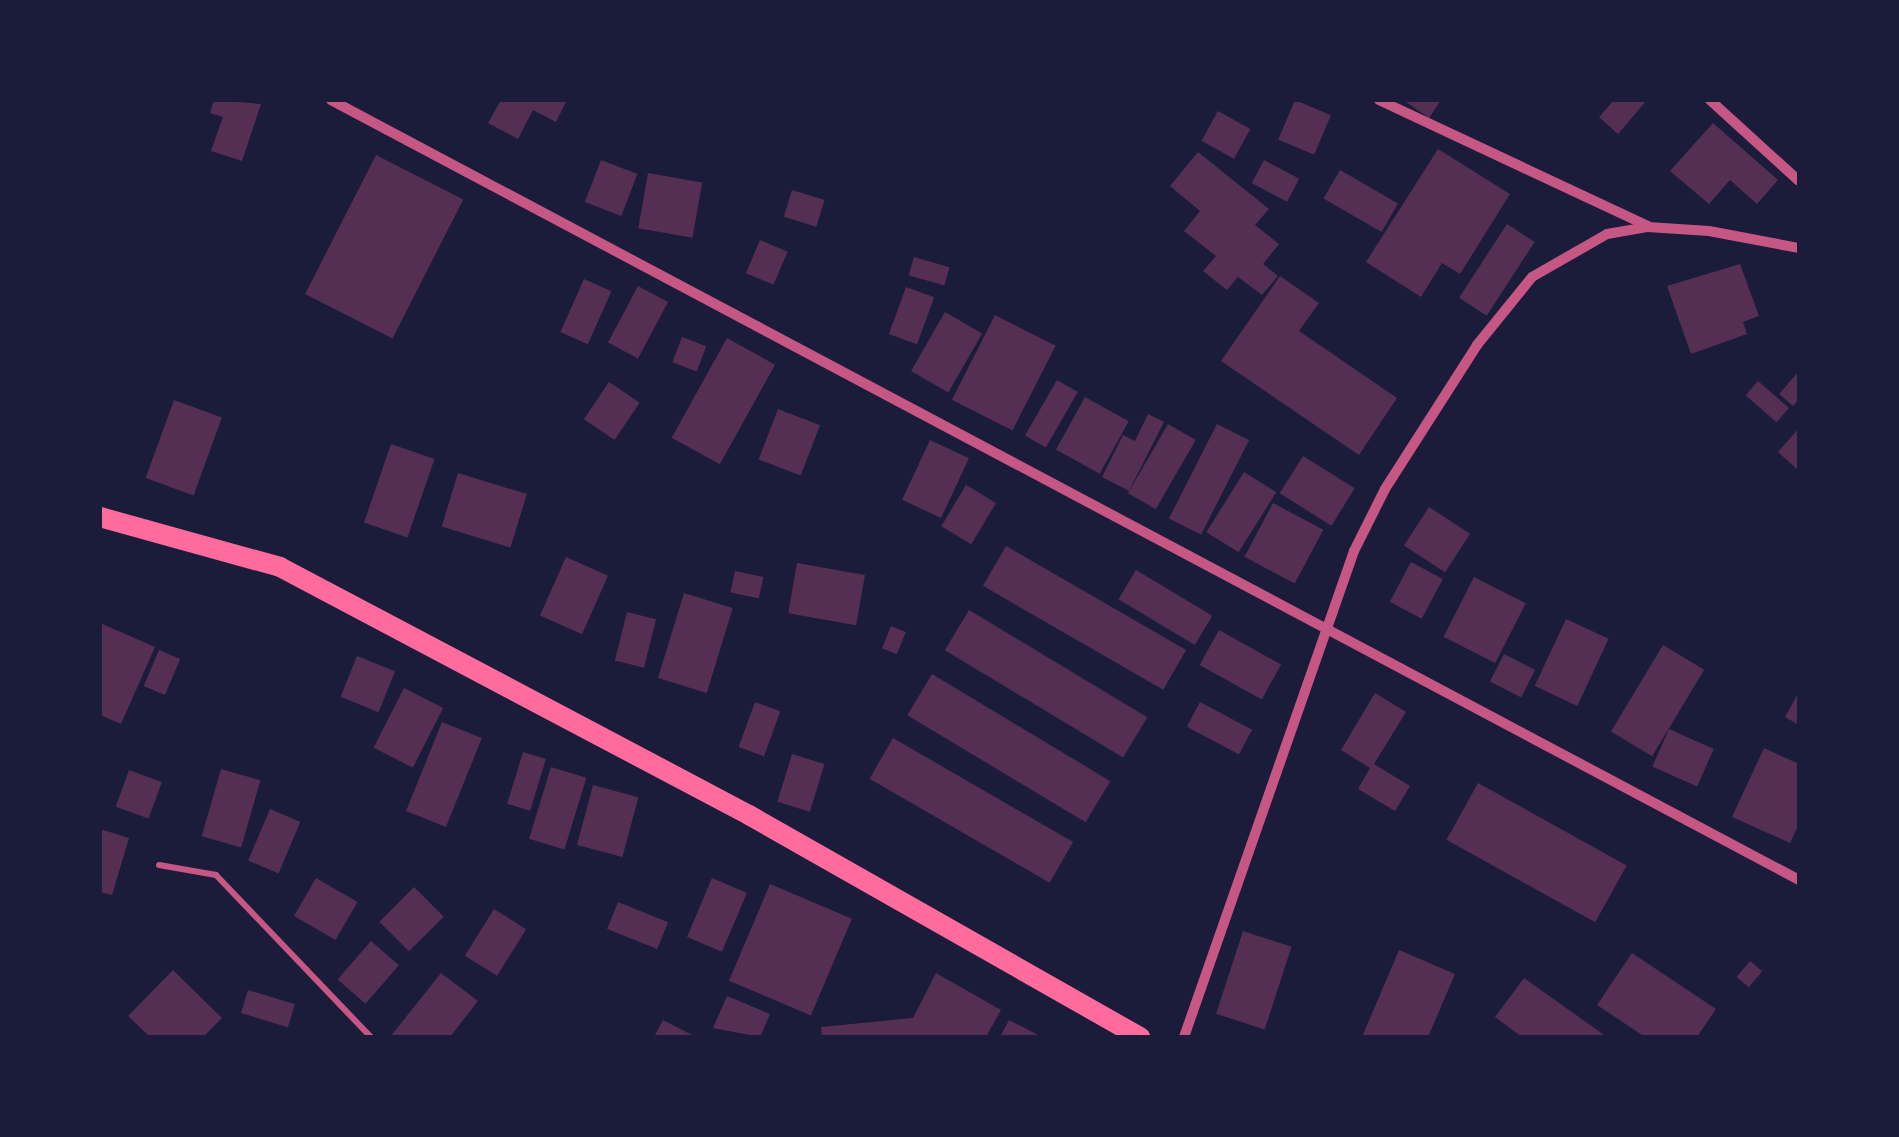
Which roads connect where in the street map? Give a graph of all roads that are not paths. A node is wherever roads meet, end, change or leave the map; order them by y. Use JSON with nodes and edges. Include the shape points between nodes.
{"nodes":[{"id":1,"x":331,"y":100,"type":"edge"},
{"id":2,"x":1378,"y":100,"type":"edge"},
{"id":3,"x":1710,"y":100,"type":"edge"},
{"id":4,"x":1799,"y":181,"type":"edge"},
{"id":5,"x":1648,"y":227,"type":"junction"},
{"id":6,"x":1799,"y":248,"type":"edge"},
{"id":7,"x":100,"y":517,"type":"edge"},
{"id":8,"x":1324,"y":624,"type":"junction"},
{"id":9,"x":159,"y":866,"type":"dead end"},
{"id":10,"x":1799,"y":880,"type":"edge"},
{"id":11,"x":370,"y":1037,"type":"edge"},
{"id":12,"x":1140,"y":1037,"type":"edge"},
{"id":13,"x":1184,"y":1037,"type":"edge"}],
"edges":[{"from":1,"to":8,"type":"street"},
{"from":2,"to":5,"type":"street"},
{"from":3,"to":4,"type":"street"},
{"from":5,"to":6,"type":"street"},
{"from":5,"to":8,"type":"street","via":[[1572,249],[1532,277],[1478,345],[1385,489]]},
{"from":7,"to":12,"type":"main road","via":[[280,567],[749,814]]},
{"from":8,"to":10,"type":"street"},
{"from":8,"to":13,"type":"street"},
{"from":9,"to":11,"type":"lane","via":[[216,875]]}]}
